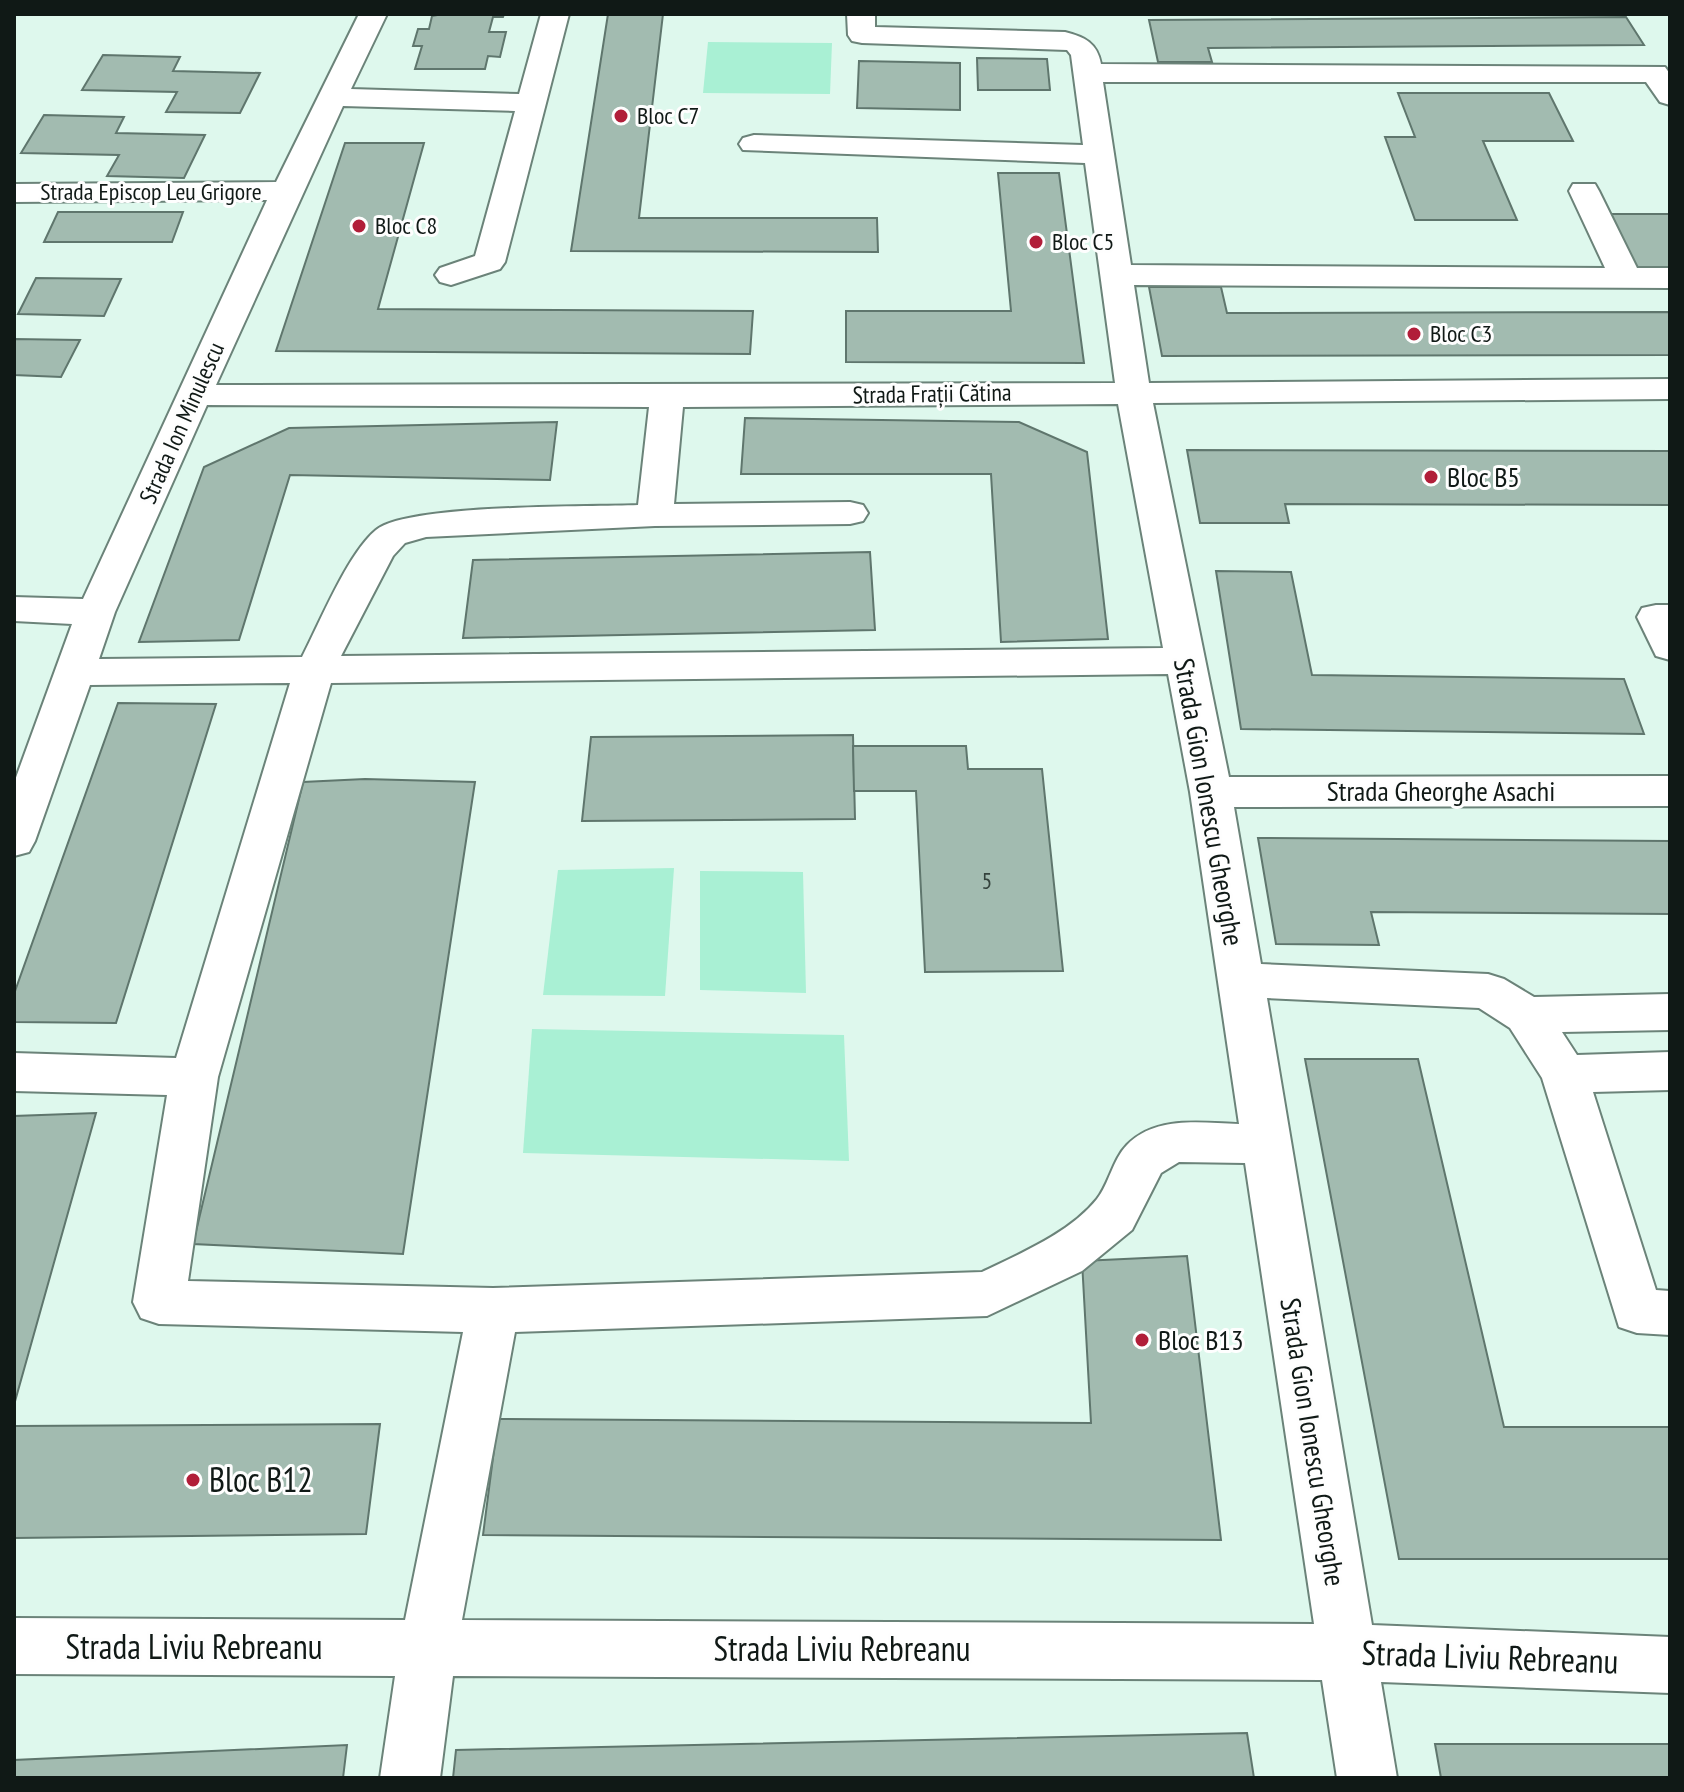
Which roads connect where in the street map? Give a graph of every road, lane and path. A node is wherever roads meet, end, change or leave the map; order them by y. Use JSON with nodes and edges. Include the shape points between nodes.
{"nodes":[{"id":1,"x":373,"y":14,"type":"edge"},
{"id":2,"x":555,"y":14,"type":"edge"},
{"id":3,"x":861,"y":24,"type":"edge"},
{"id":4,"x":1086,"y":73,"type":"junction"},
{"id":5,"x":1670,"y":96,"type":"edge"},
{"id":6,"x":333,"y":97,"type":"junction"},
{"id":7,"x":531,"y":103,"type":"junction"},
{"id":8,"x":754,"y":144,"type":"dead end"},
{"id":9,"x":1098,"y":154,"type":"junction"},
{"id":10,"x":287,"y":191,"type":"junction"},
{"id":11,"x":1584,"y":191,"type":"dead end"},
{"id":12,"x":14,"y":193,"type":"edge"},
{"id":13,"x":451,"y":275,"type":"dead end"},
{"id":14,"x":1116,"y":275,"type":"junction"},
{"id":15,"x":1626,"y":278,"type":"junction"},
{"id":16,"x":1670,"y":278,"type":"edge"},
{"id":17,"x":1670,"y":389,"type":"edge"},
{"id":18,"x":1133,"y":392,"type":"junction"},
{"id":19,"x":195,"y":395,"type":"junction"},
{"id":20,"x":667,"y":397,"type":"junction"},
{"id":21,"x":850,"y":513,"type":"dead end"},
{"id":22,"x":655,"y":515,"type":"junction"},
{"id":23,"x":14,"y":609,"type":"edge"},
{"id":24,"x":96,"y":612,"type":"junction"},
{"id":25,"x":1670,"y":617,"type":"edge"},
{"id":26,"x":1670,"y":647,"type":"edge"},
{"id":27,"x":1184,"y":661,"type":"junction"},
{"id":28,"x":314,"y":671,"type":"junction"},
{"id":29,"x":75,"y":672,"type":"junction"},
{"id":30,"x":1670,"y":791,"type":"edge"},
{"id":31,"x":1211,"y":792,"type":"junction"},
{"id":32,"x":14,"y":841,"type":"edge"},
{"id":33,"x":1241,"y":980,"type":"junction"},
{"id":34,"x":1670,"y":1012,"type":"edge"},
{"id":35,"x":1526,"y":1015,"type":"junction"},
{"id":36,"x":1670,"y":1071,"type":"edge"},
{"id":37,"x":14,"y":1072,"type":"edge"},
{"id":38,"x":1564,"y":1074,"type":"junction"},
{"id":39,"x":194,"y":1077,"type":"junction"},
{"id":40,"x":1267,"y":1144,"type":"junction"},
{"id":41,"x":493,"y":1310,"type":"junction"},
{"id":42,"x":1670,"y":1313,"type":"edge"},
{"id":43,"x":14,"y":1646,"type":"edge"},
{"id":44,"x":428,"y":1648,"type":"junction"},
{"id":45,"x":1345,"y":1652,"type":"junction"},
{"id":46,"x":1670,"y":1665,"type":"edge"},
{"id":47,"x":410,"y":1778,"type":"edge"},
{"id":48,"x":1367,"y":1778,"type":"edge"}],
"edges":[{"from":1,"to":6,"type":"street","name":"Strada Ion Minulescu"},
{"from":2,"to":7,"type":"street"},
{"from":3,"to":4,"type":"street","name":"Strada Gion Ionescu Gheorghe","via":[[1065,40],[1085,53]]},
{"from":4,"to":5,"type":"street","via":[[1655,73]]},
{"from":4,"to":9,"type":"street","name":"Strada Gion Ionescu Gheorghe"},
{"from":6,"to":7,"type":"street"},
{"from":6,"to":10,"type":"street","name":"Strada Ion Minulescu"},
{"from":7,"to":13,"type":"street","via":[[489,262]]},
{"from":8,"to":9,"type":"street"},
{"from":9,"to":14,"type":"street","name":"Strada Gion Ionescu Gheorghe"},
{"from":10,"to":12,"type":"street","name":"Strada Episcop Leu Grigore"},
{"from":10,"to":19,"type":"street","name":"Strada Ion Minulescu"},
{"from":11,"to":15,"type":"street"},
{"from":14,"to":15,"type":"street"},
{"from":14,"to":18,"type":"street","name":"Strada Gion Ionescu Gheorghe"},
{"from":15,"to":16,"type":"street"},
{"from":17,"to":18,"type":"street","name":"Strada Frații Cătina"},
{"from":18,"to":20,"type":"street","name":"Strada Frații Cătina"},
{"from":18,"to":27,"type":"street","name":"Strada Gion Ionescu Gheorghe"},
{"from":19,"to":20,"type":"street","name":"Strada Frații Cătina"},
{"from":19,"to":24,"type":"street","name":"Strada Ion Minulescu"},
{"from":20,"to":22,"type":"street"},
{"from":21,"to":22,"type":"street"},
{"from":22,"to":28,"type":"street","via":[[424,526],[392,535],[377,550]]},
{"from":23,"to":24,"type":"street"},
{"from":24,"to":29,"type":"street","name":"Strada Ion Minulescu"},
{"from":25,"to":26,"type":"street","via":[[1656,617]]},
{"from":27,"to":28,"type":"street"},
{"from":27,"to":31,"type":"street","name":"Strada Gion Ionescu Gheorghe"},
{"from":28,"to":29,"type":"street"},
{"from":28,"to":39,"type":"street"},
{"from":29,"to":32,"type":"street","name":"Strada Ion Minulescu"},
{"from":30,"to":31,"type":"street","name":"Strada Gheorghe Asachi"},
{"from":31,"to":33,"type":"street","name":"Strada Gion Ionescu Gheorghe"},
{"from":33,"to":35,"type":"street","via":[[1488,991]]},
{"from":33,"to":40,"type":"street","name":"Strada Gion Ionescu Gheorghe"},
{"from":34,"to":35,"type":"street"},
{"from":35,"to":38,"type":"street"},
{"from":36,"to":38,"type":"street"},
{"from":37,"to":39,"type":"street"},
{"from":38,"to":42,"type":"street","via":[[1637,1311]]},
{"from":39,"to":41,"type":"street","via":[[159,1302]]},
{"from":40,"to":41,"type":"street","via":[[1171,1142],[1144,1159],[1114,1215],[1064,1256],[987,1294]]},
{"from":40,"to":45,"type":"street","name":"Strada Gion Ionescu Gheorghe"},
{"from":41,"to":44,"type":"street"},
{"from":43,"to":44,"type":"street","name":"Strada Liviu Rebreanu"},
{"from":44,"to":45,"type":"street","name":"Strada Liviu Rebreanu"},
{"from":44,"to":47,"type":"street"},
{"from":45,"to":46,"type":"street","name":"Strada Liviu Rebreanu"},
{"from":45,"to":48,"type":"street","name":"Strada Gion Ionescu Gheorghe"}]}
